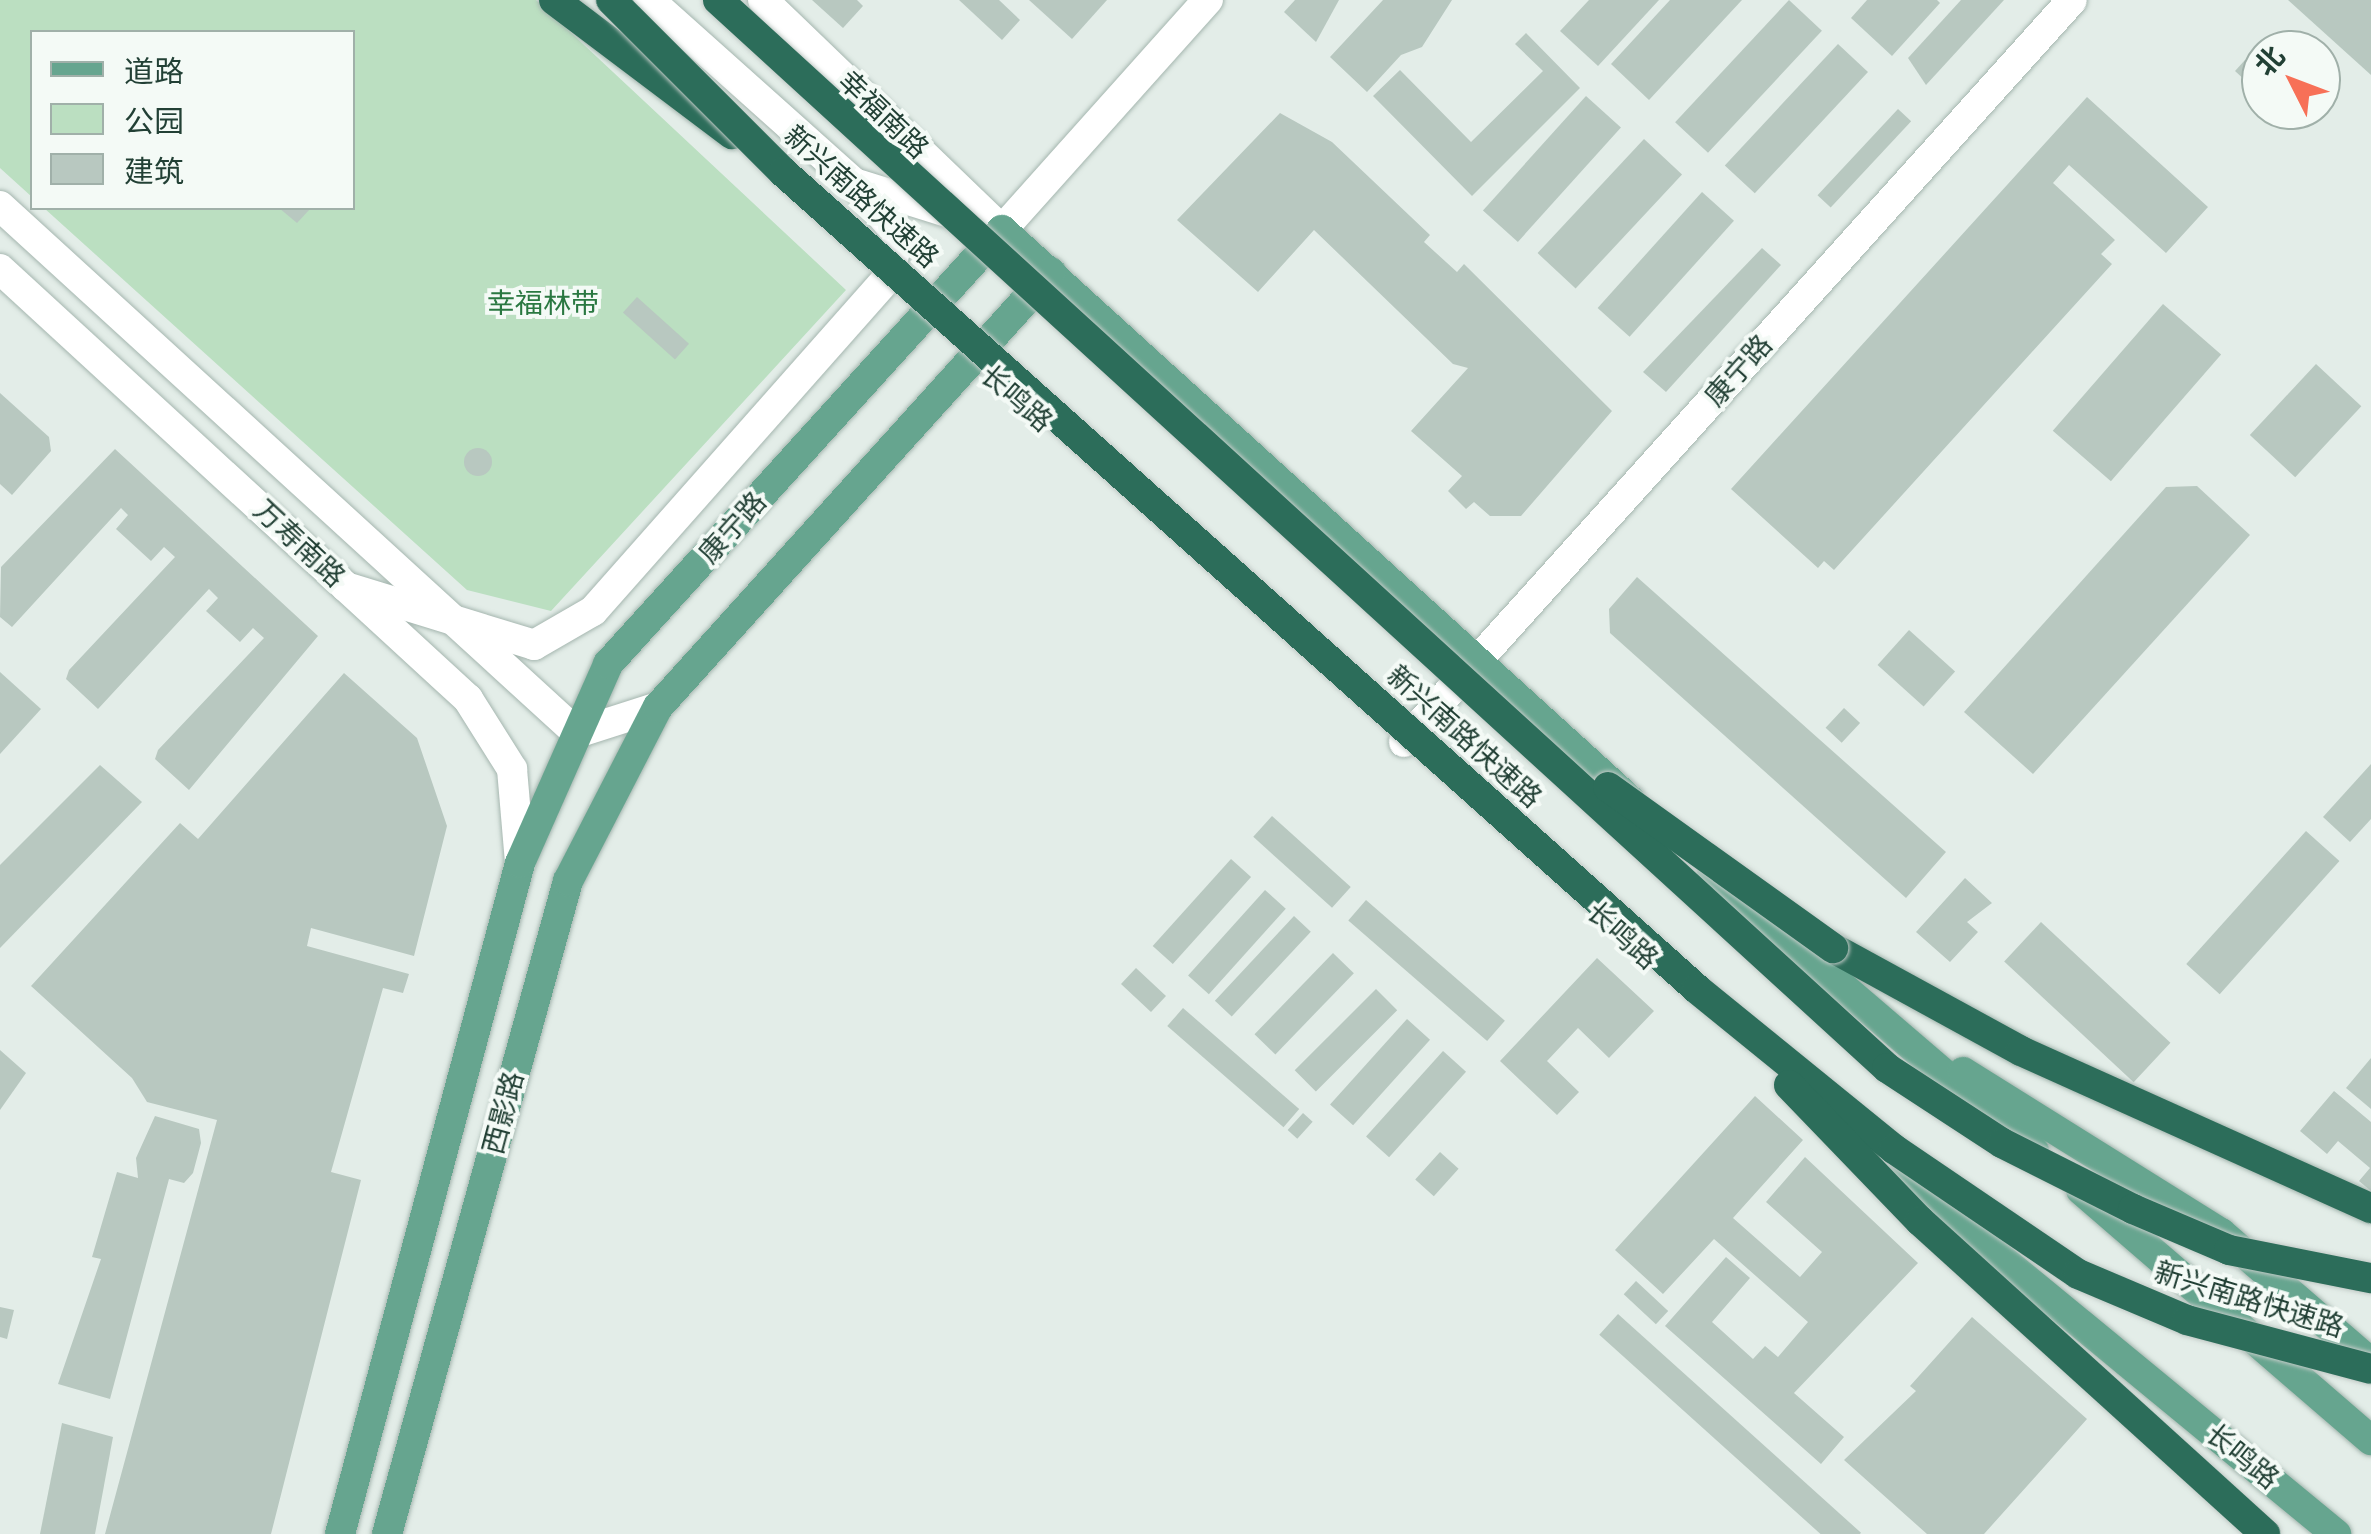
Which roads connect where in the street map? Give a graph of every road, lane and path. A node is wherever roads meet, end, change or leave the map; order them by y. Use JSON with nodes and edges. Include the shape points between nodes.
{"nodes":[{"id":1,"x":554,"y":0,"type":"edge"},
{"id":2,"x":611,"y":0,"type":"edge"},
{"id":3,"x":650,"y":0,"type":"edge"},
{"id":4,"x":718,"y":0,"type":"edge"},
{"id":5,"x":729,"y":0,"type":"edge"},
{"id":6,"x":763,"y":0,"type":"edge"},
{"id":7,"x":1208,"y":0,"type":"edge"},
{"id":8,"x":2072,"y":0,"type":"edge"},
{"id":9,"x":792,"y":58,"type":"junction"},
{"id":10,"x":783,"y":172,"type":"junction"},
{"id":11,"x":854,"y":183,"type":"junction"},
{"id":12,"x":0,"y":206,"type":"edge"},
{"id":13,"x":1002,"y":230,"type":"junction"},
{"id":14,"x":0,"y":269,"type":"edge"},
{"id":15,"x":1050,"y":272,"type":"junction"},
{"id":16,"x":925,"y":318,"type":"junction"},
{"id":17,"x":974,"y":361,"type":"junction"},
{"id":18,"x":346,"y":587,"type":"junction"},
{"id":19,"x":449,"y":618,"type":"junction"},
{"id":20,"x":1477,"y":663,"type":"junction"},
{"id":21,"x":658,"y":707,"type":"junction"},
{"id":22,"x":1522,"y":728,"type":"junction"},
{"id":23,"x":577,"y":733,"type":"junction"},
{"id":24,"x":1404,"y":742,"type":"junction"},
{"id":25,"x":520,"y":863,"type":"junction"},
{"id":26,"x":1697,"y":989,"type":"junction"},
{"id":27,"x":1871,"y":1016,"type":"junction"},
{"id":28,"x":2371,"y":1208,"type":"edge"},
{"id":29,"x":2371,"y":1278,"type":"edge"},
{"id":30,"x":2371,"y":1366,"type":"edge"},
{"id":31,"x":2371,"y":1440,"type":"edge"},
{"id":32,"x":340,"y":1534,"type":"edge"},
{"id":33,"x":387,"y":1534,"type":"edge"},
{"id":34,"x":2264,"y":1534,"type":"edge"},
{"id":35,"x":2336,"y":1534,"type":"edge"}],
"edges":[{"from":1,"to":10,"type":"highway","bridge":true},
{"from":2,"to":10,"type":"highway","name":"新兴南路快速路","bridge":true},
{"from":3,"to":11,"type":"main road"},
{"from":4,"to":9,"type":"highway","name":"新兴南路快速路","bridge":true},
{"from":5,"to":9,"type":"main road","bridge":true},
{"from":6,"to":13,"type":"main road","name":"幸福南路"},
{"from":7,"to":13,"type":"main road"},
{"from":8,"to":20,"type":"main road","name":"康宁路"},
{"from":9,"to":22,"type":"highway","name":"新兴南路快速路","bridge":true},
{"from":10,"to":26,"type":"highway","name":"新兴南路快速路","bridge":true},
{"from":11,"to":13,"type":"main road"},
{"from":11,"to":19,"type":"main road","via":[[899,236],[888,278],[592,611],[534,645]]},
{"from":12,"to":19,"type":"main road"},
{"from":13,"to":15,"type":"main road"},
{"from":13,"to":16,"type":"main road","name":"康宁路"},
{"from":14,"to":18,"type":"main road","name":"万寿南路"},
{"from":15,"to":17,"type":"main road","name":"西影路"},
{"from":15,"to":20,"type":"main road"},
{"from":16,"to":17,"type":"main road","name":"长鸣路"},
{"from":16,"to":23,"type":"main road","name":"康宁路","via":[[608,664]]},
{"from":17,"to":21,"type":"main road","name":"西影路"},
{"from":17,"to":24,"type":"main road","name":"长鸣路"},
{"from":18,"to":19,"type":"main road"},
{"from":18,"to":25,"type":"main road","name":"万寿南路","via":[[477,713],[512,769]]},
{"from":19,"to":23,"type":"main road"},
{"from":20,"to":24,"type":"main road","name":"康宁路"},
{"from":20,"to":27,"type":"main road"},
{"from":21,"to":23,"type":"main road"},
{"from":21,"to":33,"type":"main road","name":"西影路","via":[[568,880]]},
{"from":22,"to":28,"type":"highway","bridge":true,"via":[[1834,948],[2021,1051]]},
{"from":22,"to":29,"type":"highway","name":"新兴南路快速路","bridge":true,"via":[[1887,1068],[2002,1143],[2229,1250]]},
{"from":23,"to":25,"type":"main road","name":"康宁路"},
{"from":24,"to":35,"type":"main road","name":"长鸣路","via":[[1788,1084]]},
{"from":25,"to":32,"type":"main road","name":"西影路"},
{"from":26,"to":30,"type":"highway","name":"新兴南路快速路","bridge":true,"via":[[1982,1215],[2078,1274],[2187,1320]]},
{"from":26,"to":34,"type":"highway","bridge":true,"via":[[1920,1221]]},
{"from":27,"to":30,"type":"main road","via":[[2221,1233]]},
{"from":27,"to":31,"type":"main road"}]}
